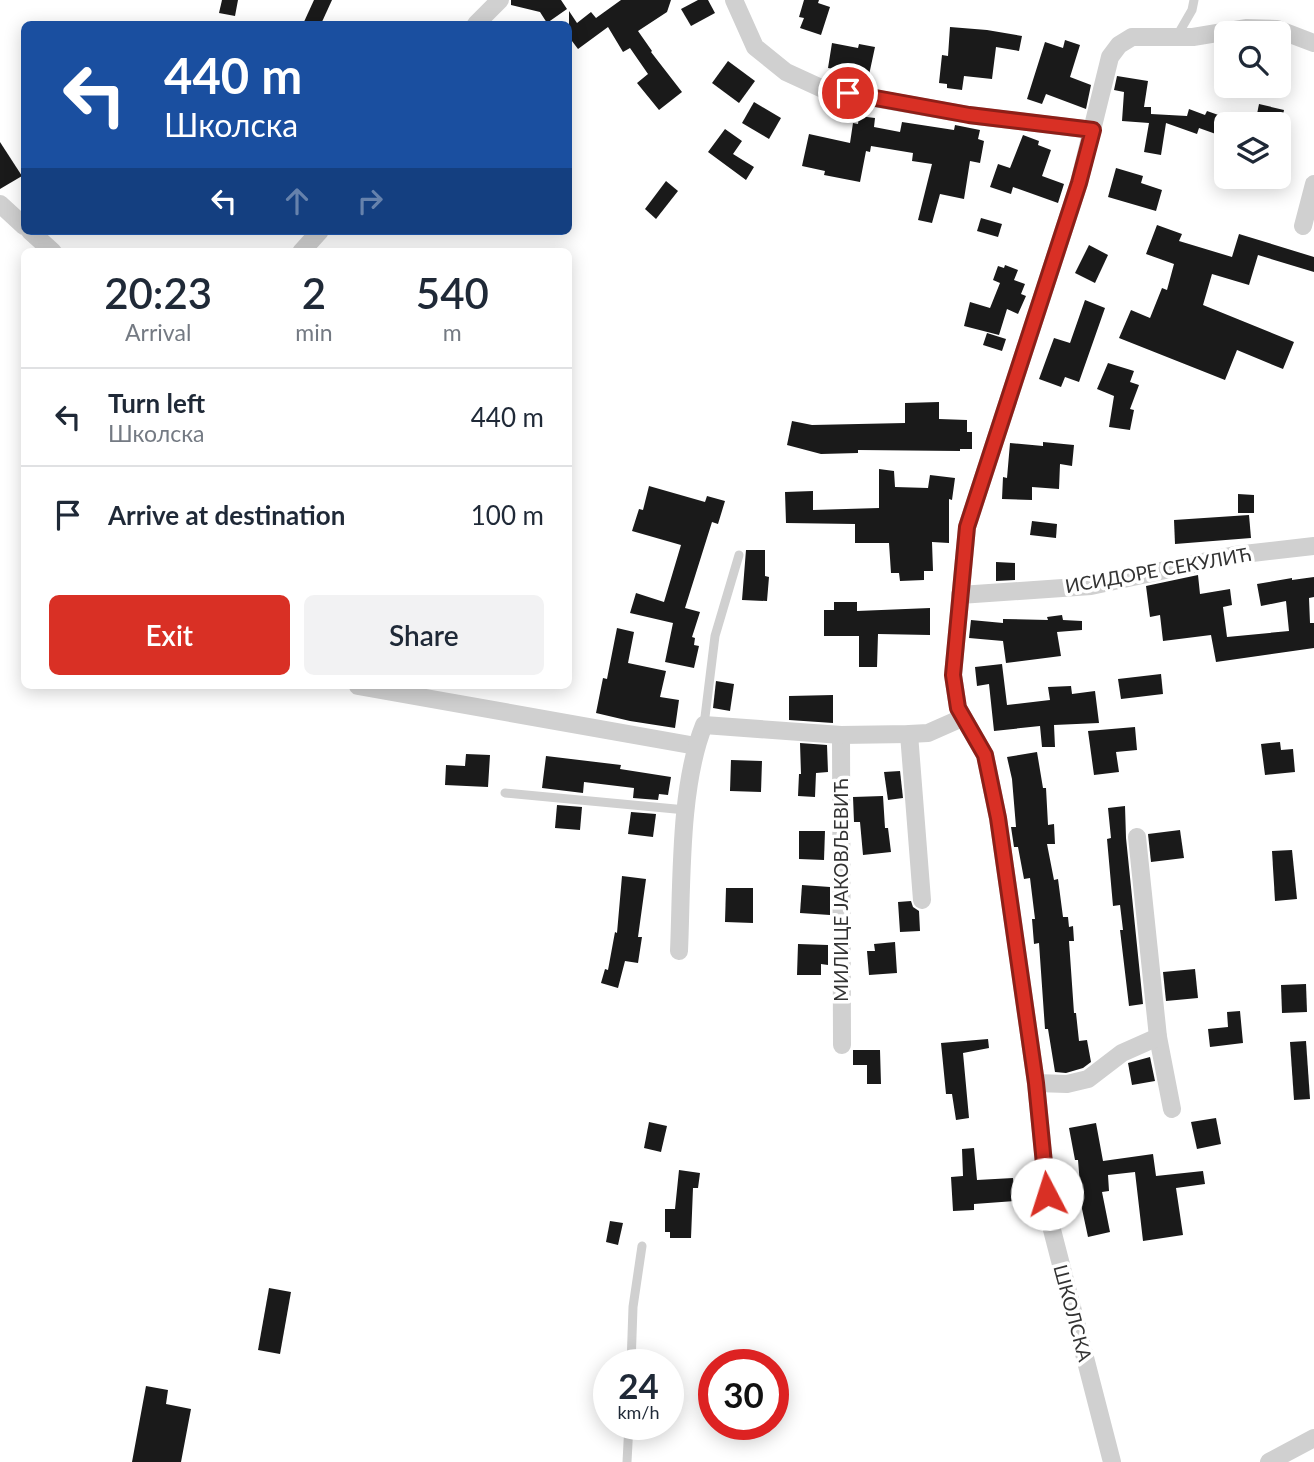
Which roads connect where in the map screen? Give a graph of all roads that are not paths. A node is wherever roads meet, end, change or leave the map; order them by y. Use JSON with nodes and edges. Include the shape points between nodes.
{"nodes":[{"id":1,"x":500,"y":0,"type":"edge"},
{"id":2,"x":734,"y":0,"type":"edge"},
{"id":3,"x":1194,"y":0,"type":"edge"},
{"id":4,"x":479,"y":21,"type":"edge"},
{"id":5,"x":1177,"y":37,"type":"junction"},
{"id":6,"x":1314,"y":43,"type":"edge"},
{"id":7,"x":1093,"y":130,"type":"junction"},
{"id":8,"x":1314,"y":184,"type":"edge"},
{"id":9,"x":0,"y":204,"type":"edge"},
{"id":10,"x":21,"y":223,"type":"edge"},
{"id":11,"x":1303,"y":226,"type":"dead end"},
{"id":12,"x":34,"y":235,"type":"edge"},
{"id":13,"x":316,"y":235,"type":"edge"},
{"id":14,"x":49,"y":248,"type":"edge"},
{"id":15,"x":305,"y":248,"type":"edge"},
{"id":16,"x":1314,"y":546,"type":"edge"},
{"id":17,"x":739,"y":555,"type":"dead end"},
{"id":18,"x":960,"y":595,"type":"junction"},
{"id":19,"x":375,"y":689,"type":"edge"},
{"id":20,"x":962,"y":718,"type":"junction"},
{"id":21,"x":704,"y":725,"type":"junction"},
{"id":22,"x":909,"y":734,"type":"junction"},
{"id":23,"x":841,"y":735,"type":"junction"},
{"id":24,"x":696,"y":746,"type":"junction"},
{"id":25,"x":505,"y":793,"type":"dead end"},
{"id":26,"x":686,"y":810,"type":"junction"},
{"id":27,"x":1137,"y":837,"type":"dead end"},
{"id":28,"x":922,"y":901,"type":"dead end"},
{"id":29,"x":679,"y":951,"type":"dead end"},
{"id":30,"x":1158,"y":1037,"type":"junction"},
{"id":31,"x":842,"y":1045,"type":"dead end"},
{"id":32,"x":1036,"y":1083,"type":"junction"},
{"id":33,"x":1172,"y":1109,"type":"dead end"},
{"id":34,"x":642,"y":1246,"type":"dead end"},
{"id":35,"x":632,"y":1349,"type":"edge"},
{"id":36,"x":1314,"y":1438,"type":"edge"},
{"id":37,"x":628,"y":1440,"type":"edge"},
{"id":38,"x":627,"y":1462,"type":"edge"},
{"id":39,"x":1112,"y":1462,"type":"edge"},
{"id":40,"x":1269,"y":1462,"type":"edge"}],
"edges":[{"from":1,"to":4,"type":"street"},
{"from":2,"to":7,"type":"street","via":[[755,47],[786,72],[823,89],[969,115]]},
{"from":3,"to":5,"type":"lane"},
{"from":5,"to":6,"type":"street","name":"ШКОЛСКА","via":[[1277,29]]},
{"from":5,"to":7,"type":"street","name":"ШКОЛСКА","via":[[1132,37],[1119,45],[1110,57]]},
{"from":7,"to":18,"type":"street","name":"ШКОЛСКА","via":[[967,527]]},
{"from":8,"to":11,"type":"street"},
{"from":9,"to":10,"type":"street"},
{"from":12,"to":14,"type":"street"},
{"from":13,"to":15,"type":"street"},
{"from":16,"to":18,"type":"street","name":"ИСИДОРЕ СЕКУЛИЋ","via":[[1235,555],[1091,586]]},
{"from":17,"to":21,"type":"lane","via":[[715,636]]},
{"from":18,"to":20,"type":"street","name":"ШКОЛСКА","via":[[953,675]]},
{"from":19,"to":24,"type":"street"},
{"from":20,"to":22,"type":"street","via":[[928,733]]},
{"from":20,"to":32,"type":"street","name":"ШКОЛСКА","via":[[980,744],[988,768]]},
{"from":21,"to":23,"type":"street"},
{"from":21,"to":24,"type":"street"},
{"from":22,"to":23,"type":"street"},
{"from":22,"to":28,"type":"street"},
{"from":23,"to":31,"type":"street","name":"МИЛИЦЕ ЈАКОВЉЕВИЋ"},
{"from":24,"to":26,"type":"street"},
{"from":25,"to":26,"type":"lane"},
{"from":26,"to":29,"type":"street"},
{"from":27,"to":30,"type":"street"},
{"from":30,"to":32,"type":"street","via":[[1122,1053],[1088,1079]]},
{"from":30,"to":33,"type":"street"},
{"from":32,"to":39,"type":"street","name":"ШКОЛСКА","via":[[1050,1222]]},
{"from":34,"to":35,"type":"lane"},
{"from":36,"to":40,"type":"street"},
{"from":37,"to":38,"type":"lane"}]}
